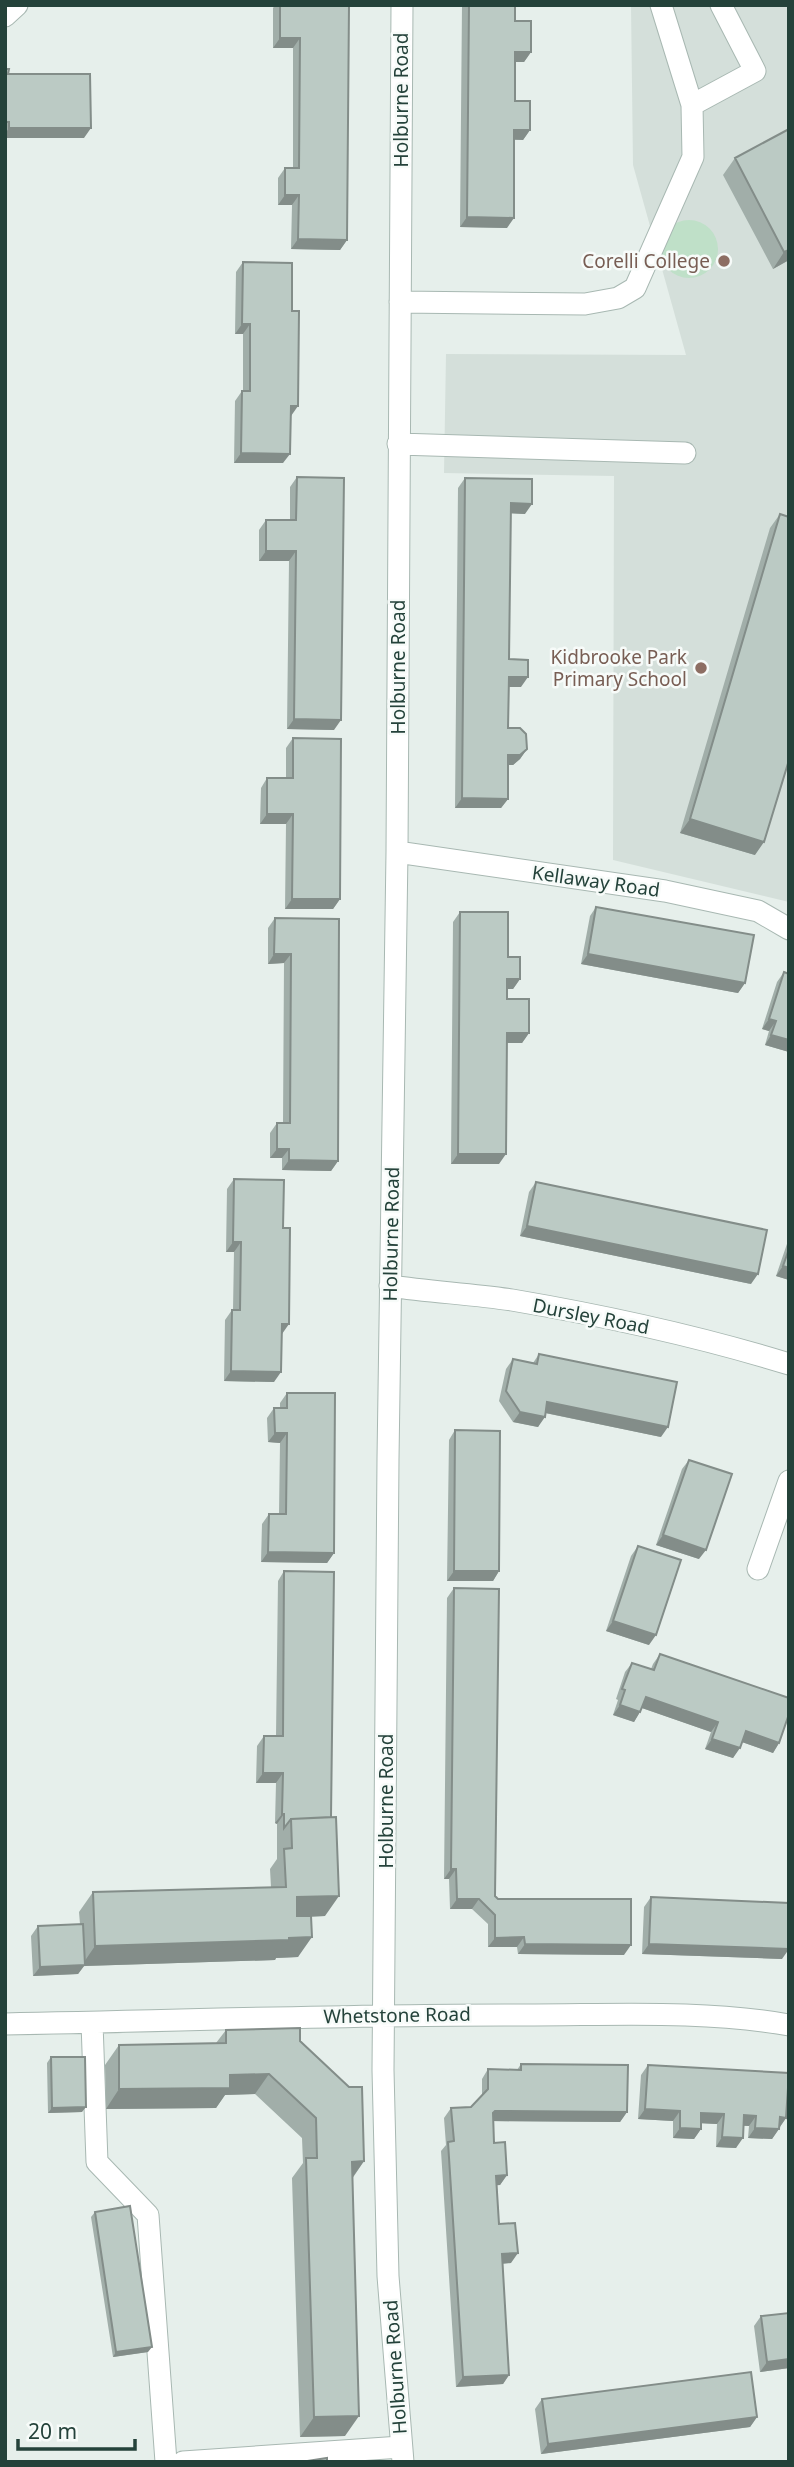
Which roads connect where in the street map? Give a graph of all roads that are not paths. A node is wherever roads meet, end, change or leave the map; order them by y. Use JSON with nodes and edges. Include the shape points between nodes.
{"nodes":[{"id":1,"x":17,"y":5,"type":"edge"},
{"id":2,"x":402,"y":5,"type":"edge"},
{"id":3,"x":661,"y":5,"type":"edge"},
{"id":4,"x":721,"y":5,"type":"edge"},
{"id":5,"x":5,"y":16,"type":"edge"},
{"id":6,"x":692,"y":105,"type":"junction"},
{"id":7,"x":400,"y":302,"type":"junction"},
{"id":8,"x":398,"y":444,"type":"junction"},
{"id":9,"x":685,"y":453,"type":"dead end"},
{"id":10,"x":397,"y":852,"type":"junction"},
{"id":11,"x":789,"y":929,"type":"edge"},
{"id":12,"x":390,"y":1286,"type":"junction"},
{"id":13,"x":789,"y":1364,"type":"edge"},
{"id":14,"x":789,"y":1481,"type":"edge"},
{"id":15,"x":758,"y":1569,"type":"dead end"},
{"id":16,"x":383,"y":2016,"type":"junction"},
{"id":17,"x":92,"y":2023,"type":"junction"},
{"id":18,"x":5,"y":2024,"type":"edge"},
{"id":19,"x":789,"y":2025,"type":"edge"},
{"id":20,"x":402,"y":2454,"type":"edge"},
{"id":21,"x":166,"y":2462,"type":"edge"},
{"id":22,"x":183,"y":2462,"type":"edge"}],
"edges":[{"from":1,"to":5,"type":"street"},
{"from":2,"to":7,"type":"street","name":"Holburne Road"},
{"from":3,"to":6,"type":"street"},
{"from":4,"to":6,"type":"street","via":[[755,71]]},
{"from":6,"to":7,"type":"street","via":[[693,156],[635,288],[618,298],[585,304]]},
{"from":7,"to":8,"type":"street","name":"Holburne Road"},
{"from":8,"to":9,"type":"street"},
{"from":8,"to":10,"type":"street","name":"Holburne Road"},
{"from":10,"to":11,"type":"street","name":"Kellaway Road","via":[[665,891],[758,911]]},
{"from":10,"to":12,"type":"street","name":"Holburne Road"},
{"from":12,"to":13,"type":"street","name":"Dursley Road","via":[[622,1320]]},
{"from":12,"to":16,"type":"street","name":"Holburne Road"},
{"from":14,"to":15,"type":"street"},
{"from":16,"to":17,"type":"street","name":"Whetstone Road"},
{"from":16,"to":19,"type":"street","name":"Whetstone Road","via":[[676,2015]]},
{"from":16,"to":20,"type":"street","name":"Holburne Road","via":[[388,2276]]},
{"from":17,"to":18,"type":"street","name":"Whetstone Road"},
{"from":17,"to":21,"type":"street","via":[[97,2162],[148,2215]]},
{"from":20,"to":22,"type":"street"}]}
